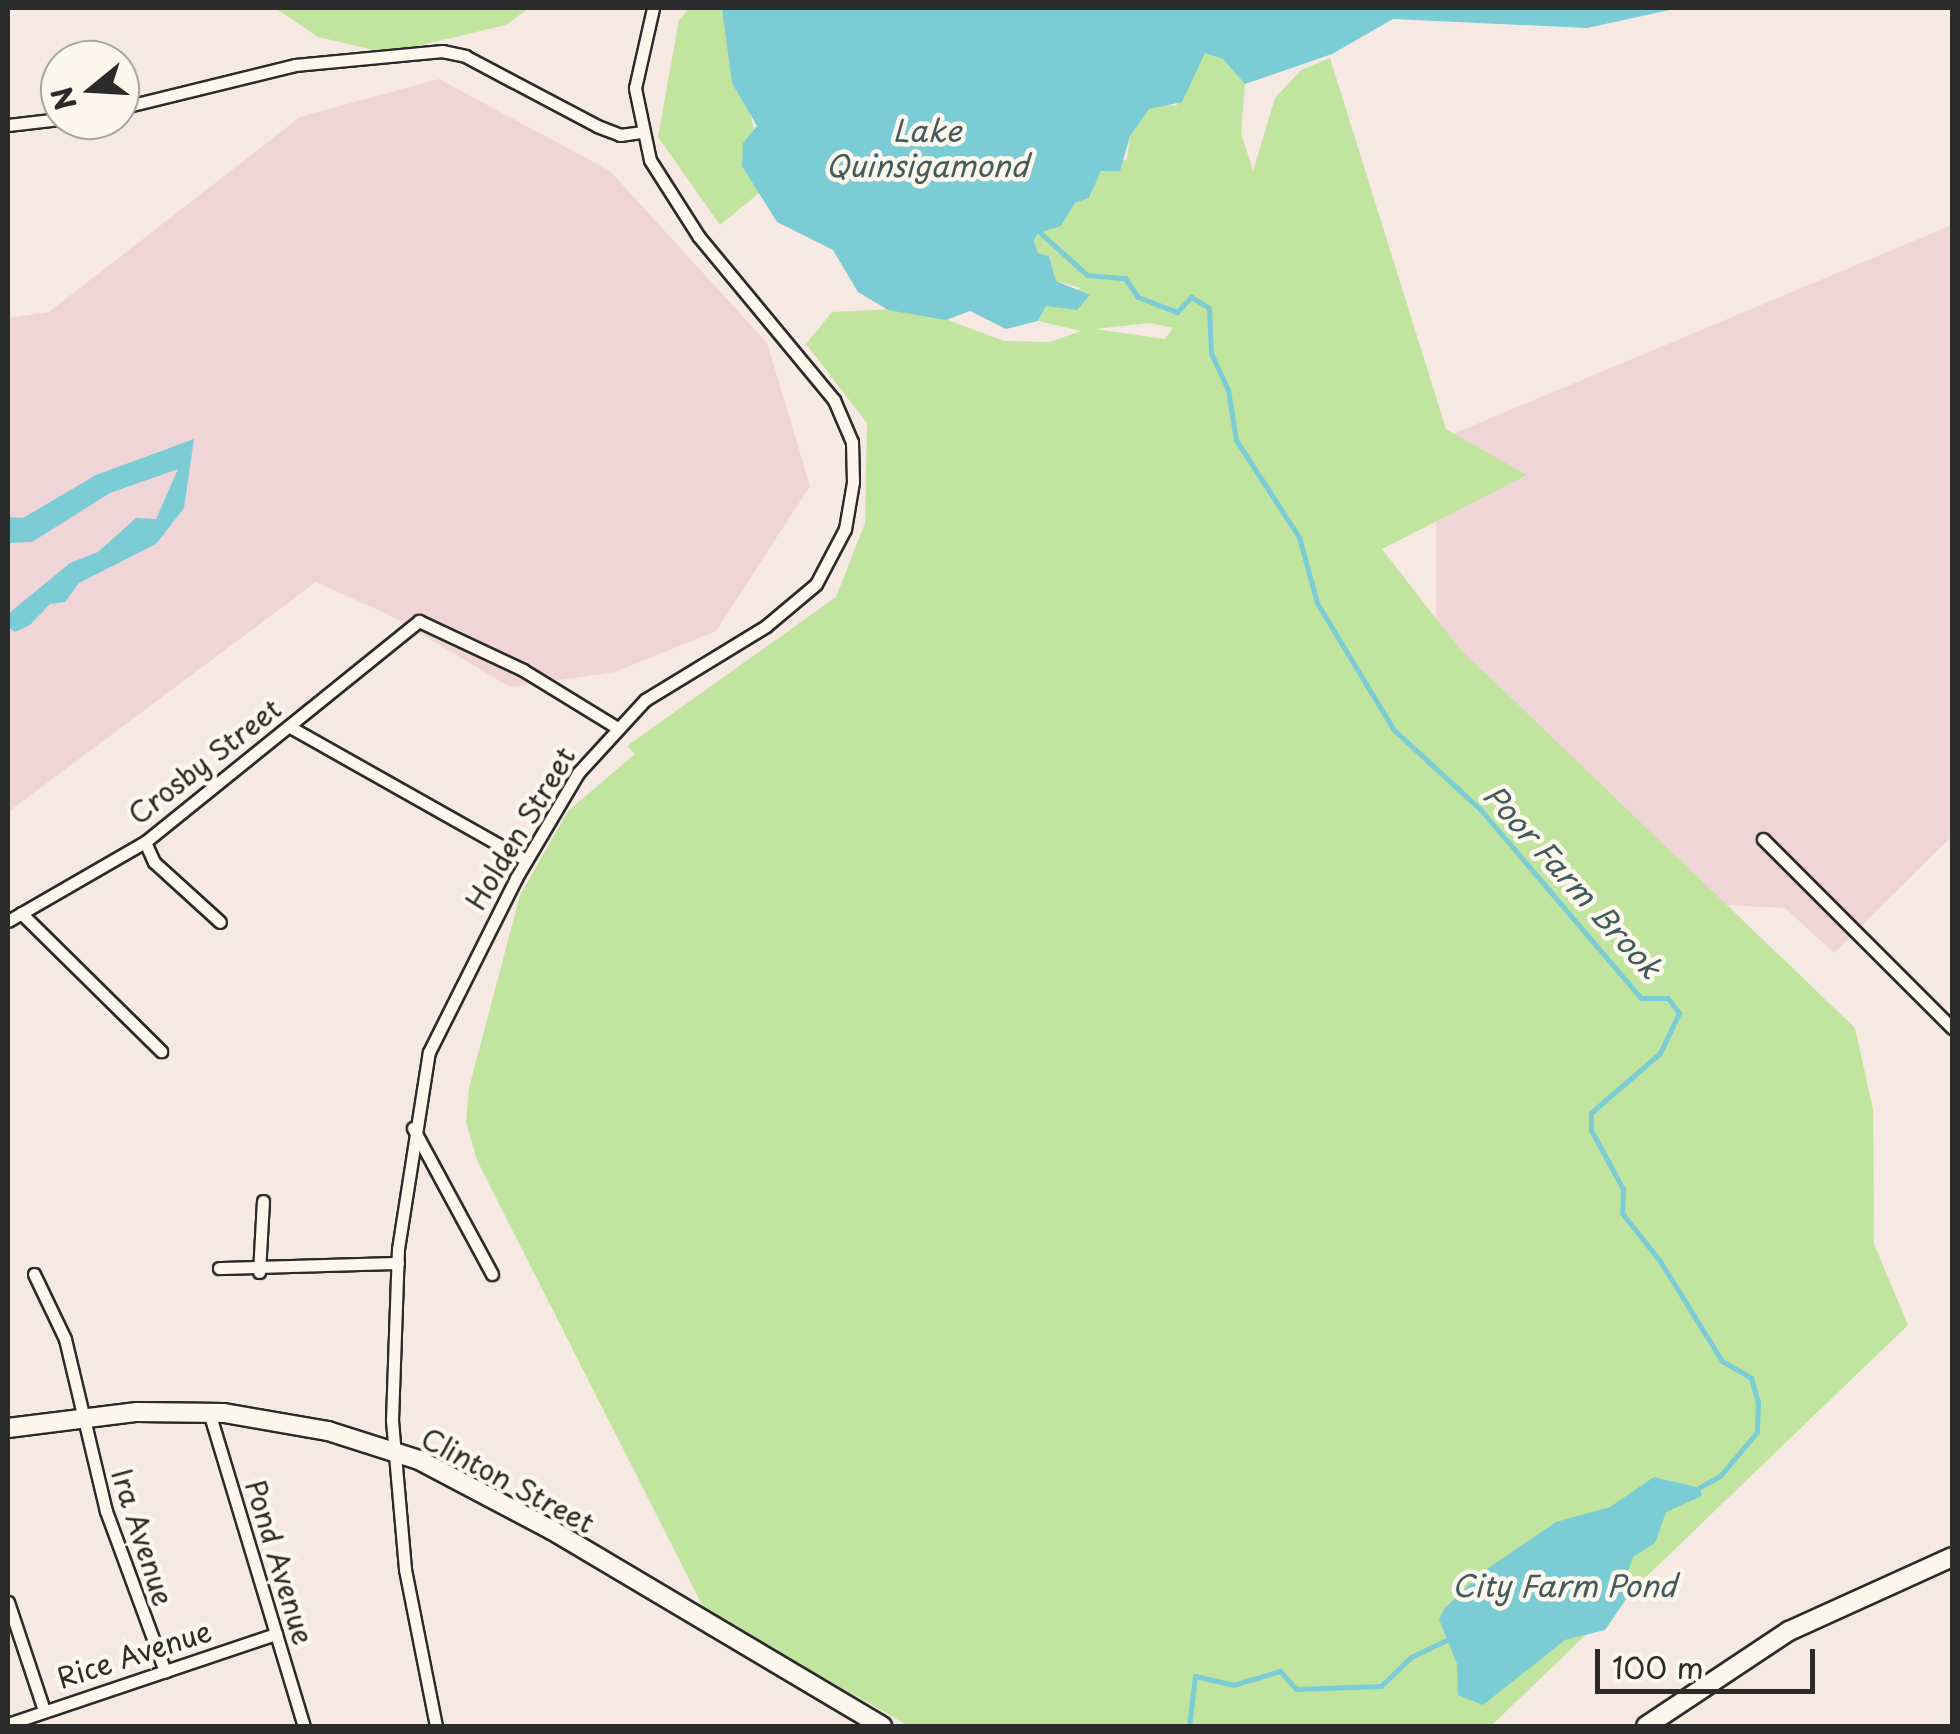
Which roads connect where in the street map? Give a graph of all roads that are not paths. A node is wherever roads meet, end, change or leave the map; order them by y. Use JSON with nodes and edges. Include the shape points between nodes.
{"nodes":[{"id":1,"x":653,"y":8,"type":"edge"},
{"id":2,"x":140,"y":103,"type":"edge"},
{"id":3,"x":40,"y":121,"type":"edge"},
{"id":4,"x":8,"y":125,"type":"edge"},
{"id":5,"x":640,"y":132,"type":"junction"},
{"id":6,"x":616,"y":726,"type":"junction"},
{"id":7,"x":290,"y":727,"type":"junction"},
{"id":8,"x":1764,"y":839,"type":"dead end"},
{"id":9,"x":145,"y":842,"type":"junction"},
{"id":10,"x":526,"y":860,"type":"junction"},
{"id":11,"x":21,"y":913,"type":"junction"},
{"id":12,"x":8,"y":921,"type":"edge"},
{"id":13,"x":220,"y":922,"type":"dead end"},
{"id":14,"x":1952,"y":1028,"type":"edge"},
{"id":15,"x":161,"y":1051,"type":"dead end"},
{"id":16,"x":412,"y":1128,"type":"junction"},
{"id":17,"x":264,"y":1202,"type":"dead end"},
{"id":18,"x":398,"y":1263,"type":"junction"},
{"id":19,"x":219,"y":1268,"type":"dead end"},
{"id":20,"x":259,"y":1272,"type":"junction"},
{"id":21,"x":34,"y":1274,"type":"dead end"},
{"id":22,"x":492,"y":1274,"type":"dead end"},
{"id":23,"x":209,"y":1412,"type":"junction"},
{"id":24,"x":82,"y":1416,"type":"junction"},
{"id":25,"x":8,"y":1428,"type":"edge"},
{"id":26,"x":395,"y":1452,"type":"junction"},
{"id":27,"x":1952,"y":1556,"type":"edge"},
{"id":28,"x":8,"y":1602,"type":"edge"},
{"id":29,"x":276,"y":1634,"type":"junction"},
{"id":30,"x":165,"y":1671,"type":"junction"},
{"id":31,"x":44,"y":1710,"type":"junction"},
{"id":32,"x":8,"y":1724,"type":"edge"},
{"id":33,"x":304,"y":1726,"type":"edge"},
{"id":34,"x":436,"y":1726,"type":"edge"},
{"id":35,"x":882,"y":1726,"type":"edge"},
{"id":36,"x":1646,"y":1726,"type":"edge"}],
"edges":[{"from":1,"to":5,"type":"street","name":"Holden Street","via":[[637,62]]},
{"from":2,"to":5,"type":"street","via":[[295,66],[442,51],[465,56],[597,126]]},
{"from":3,"to":4,"type":"street"},
{"from":5,"to":6,"type":"street","name":"Holden Street","via":[[665,192],[834,400],[852,442],[853,471],[845,529],[816,584],[766,626],[675,678]]},
{"from":6,"to":7,"type":"street","name":"Crosby Street","via":[[523,670],[418,621]]},
{"from":6,"to":10,"type":"street","name":"Holden Street","via":[[578,773]]},
{"from":7,"to":9,"type":"street","name":"Crosby Street"},
{"from":7,"to":10,"type":"street"},
{"from":8,"to":14,"type":"street"},
{"from":9,"to":11,"type":"street","name":"Crosby Street"},
{"from":9,"to":13,"type":"street","via":[[154,862]]},
{"from":10,"to":16,"type":"street","name":"Holden Street","via":[[435,1037]]},
{"from":11,"to":12,"type":"street","name":"Crosby Street"},
{"from":11,"to":15,"type":"street"},
{"from":16,"to":18,"type":"street","name":"Holden Street"},
{"from":16,"to":22,"type":"street"},
{"from":17,"to":20,"type":"street"},
{"from":18,"to":20,"type":"street"},
{"from":18,"to":26,"type":"street","name":"Holden Street"},
{"from":19,"to":20,"type":"street"},
{"from":21,"to":24,"type":"street","name":"Ira Avenue","via":[[65,1339]]},
{"from":23,"to":24,"type":"main road","name":"Clinton Street"},
{"from":23,"to":26,"type":"main road","name":"Clinton Street","via":[[328,1431]]},
{"from":23,"to":29,"type":"street","name":"Pond Avenue"},
{"from":24,"to":25,"type":"main road","name":"Clinton Street"},
{"from":24,"to":30,"type":"street","name":"Ira Avenue","via":[[124,1570]]},
{"from":26,"to":34,"type":"street","name":"Holden Street","via":[[405,1569]]},
{"from":26,"to":35,"type":"main road","name":"Clinton Street","via":[[552,1530]]},
{"from":27,"to":36,"type":"main road","via":[[1802,1624]]},
{"from":28,"to":31,"type":"street"},
{"from":29,"to":30,"type":"street","name":"Rice Avenue"},
{"from":29,"to":33,"type":"street","name":"Pond Avenue"},
{"from":30,"to":31,"type":"street","name":"Rice Avenue"},
{"from":31,"to":32,"type":"street","name":"Rice Avenue"}]}
